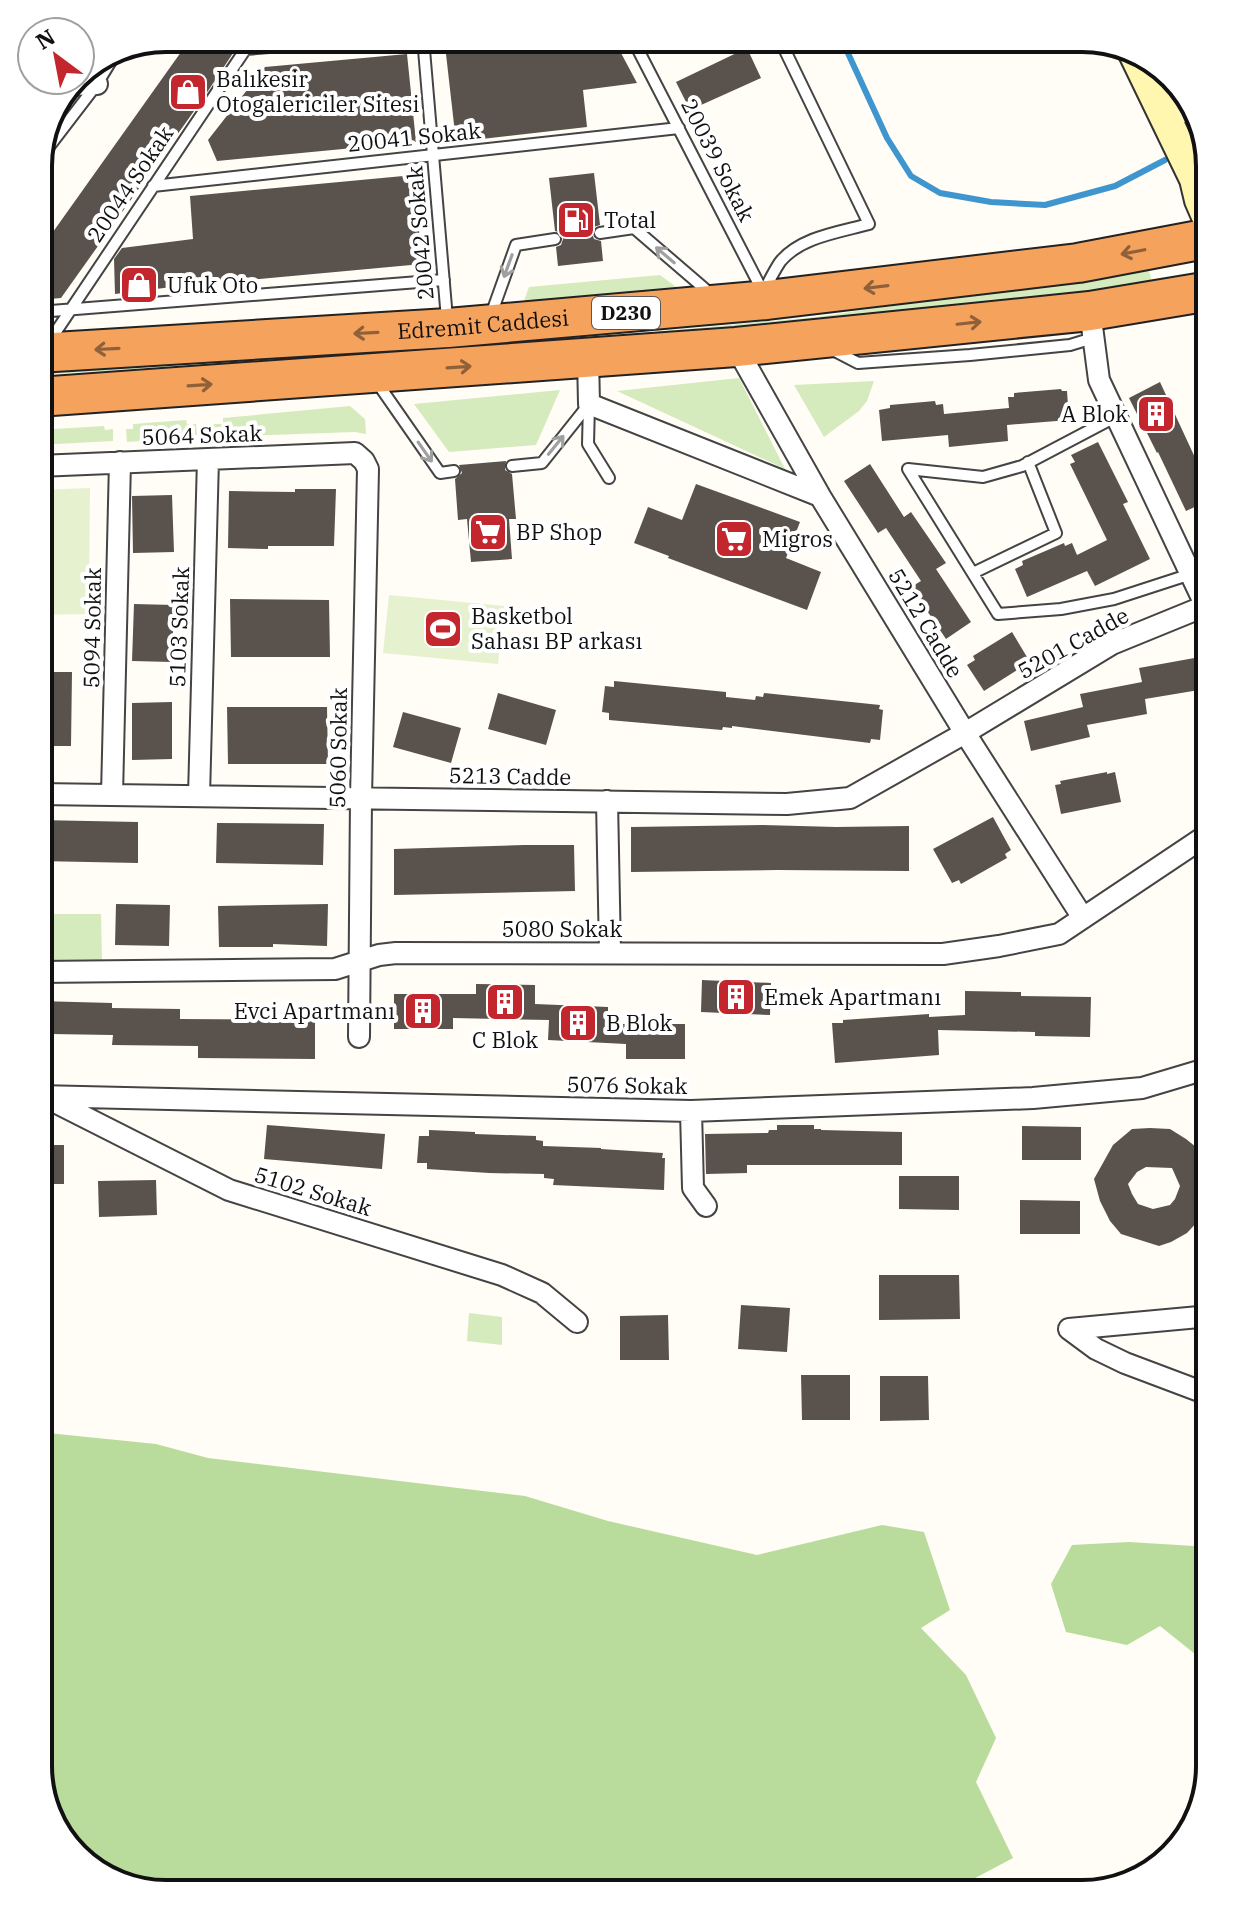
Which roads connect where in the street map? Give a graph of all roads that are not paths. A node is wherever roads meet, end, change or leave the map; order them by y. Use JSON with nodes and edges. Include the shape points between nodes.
{"nodes":[{"id":1,"x":244,"y":52,"type":"edge"},
{"id":2,"x":424,"y":52,"type":"edge"},
{"id":3,"x":639,"y":52,"type":"edge"},
{"id":4,"x":786,"y":52,"type":"edge"},
{"id":5,"x":1142,"y":69,"type":"edge"},
{"id":6,"x":106,"y":70,"type":"edge"},
{"id":7,"x":97,"y":84,"type":"joint"},
{"id":8,"x":1182,"y":112,"type":"edge"},
{"id":9,"x":1166,"y":121,"type":"junction"},
{"id":10,"x":679,"y":128,"type":"junction"},
{"id":11,"x":56,"y":138,"type":"edge"},
{"id":12,"x":434,"y":155,"type":"junction"},
{"id":13,"x":1196,"y":183,"type":"edge"},
{"id":14,"x":153,"y":186,"type":"junction"},
{"id":15,"x":600,"y":233,"type":"dead end"},
{"id":16,"x":555,"y":239,"type":"dead end"},
{"id":17,"x":1196,"y":241,"type":"edge"},
{"id":18,"x":444,"y":280,"type":"junction"},
{"id":19,"x":1196,"y":295,"type":"edge"},
{"id":20,"x":765,"y":296,"type":"junction"},
{"id":21,"x":722,"y":304,"type":"junction"},
{"id":22,"x":70,"y":309,"type":"junction"},
{"id":23,"x":52,"y":311,"type":"edge"},
{"id":24,"x":1092,"y":324,"type":"junction"},
{"id":25,"x":487,"y":325,"type":"junction"},
{"id":26,"x":448,"y":328,"type":"junction"},
{"id":27,"x":52,"y":335,"type":"edge"},
{"id":28,"x":736,"y":347,"type":"junction"},
{"id":29,"x":52,"y":352,"type":"edge"},
{"id":30,"x":588,"y":357,"type":"junction"},
{"id":31,"x":370,"y":373,"type":"junction"},
{"id":32,"x":52,"y":396,"type":"edge"},
{"id":33,"x":589,"y":404,"type":"junction"},
{"id":34,"x":1115,"y":417,"type":"junction"},
{"id":35,"x":208,"y":459,"type":"junction"},
{"id":36,"x":364,"y":461,"type":"joint"},
{"id":37,"x":120,"y":462,"type":"junction"},
{"id":38,"x":1028,"y":462,"type":"junction"},
{"id":39,"x":52,"y":465,"type":"edge"},
{"id":40,"x":512,"y":466,"type":"dead end"},
{"id":41,"x":454,"y":471,"type":"dead end"},
{"id":42,"x":609,"y":478,"type":"dead end"},
{"id":43,"x":820,"y":496,"type":"junction"},
{"id":44,"x":973,"y":573,"type":"junction"},
{"id":45,"x":1191,"y":574,"type":"junction"},
{"id":46,"x":1196,"y":584,"type":"edge"},
{"id":47,"x":1196,"y":612,"type":"edge"},
{"id":48,"x":965,"y":733,"type":"junction"},
{"id":49,"x":52,"y":794,"type":"edge"},
{"id":50,"x":112,"y":795,"type":"junction"},
{"id":51,"x":199,"y":796,"type":"junction"},
{"id":52,"x":361,"y":798,"type":"junction"},
{"id":53,"x":607,"y":801,"type":"junction"},
{"id":54,"x":1196,"y":842,"type":"edge"},
{"id":55,"x":1083,"y":918,"type":"junction"},
{"id":56,"x":610,"y":953,"type":"junction"},
{"id":57,"x":359,"y":961,"type":"junction"},
{"id":58,"x":52,"y":972,"type":"edge"},
{"id":59,"x":359,"y":1037,"type":"dead end"},
{"id":60,"x":1196,"y":1072,"type":"edge"},
{"id":61,"x":52,"y":1095,"type":"edge"},
{"id":62,"x":52,"y":1101,"type":"edge"},
{"id":63,"x":691,"y":1111,"type":"junction"},
{"id":64,"x":706,"y":1206,"type":"dead end"},
{"id":65,"x":1196,"y":1317,"type":"edge"},
{"id":66,"x":577,"y":1322,"type":"dead end"},
{"id":67,"x":1196,"y":1390,"type":"edge"}],
"edges":[{"from":1,"to":14,"type":"lane","name":"20044 Sokak"},
{"from":2,"to":12,"type":"lane","name":"20042 Sokak"},
{"from":3,"to":10,"type":"lane","name":"20039 Sokak"},
{"from":4,"to":20,"type":"lane","via":[[869,224],[796,249],[781,261]]},
{"from":5,"to":9,"type":"main road"},
{"from":6,"to":7,"type":"lane"},
{"from":7,"to":11,"type":"lane"},
{"from":8,"to":9,"type":"street"},
{"from":9,"to":13,"type":"main road"},
{"from":10,"to":12,"type":"lane","name":"20041 Sokak"},
{"from":10,"to":20,"type":"lane","name":"20039 Sokak"},
{"from":12,"to":14,"type":"lane","name":"20041 Sokak"},
{"from":12,"to":18,"type":"lane","name":"20042 Sokak"},
{"from":14,"to":22,"type":"lane","name":"20044 Sokak"},
{"from":21,"to":15,"type":"lane","one_way":true,"via":[[634,228]]},
{"from":16,"to":25,"type":"lane","one_way":true,"via":[[516,245]]},
{"from":17,"to":20,"type":"highway","name":"Edremit Caddesi","number":"D230","one_way":true,"via":[[1078,263]]},
{"from":18,"to":22,"type":"lane"},
{"from":18,"to":26,"type":"lane","name":"20042 Sokak"},
{"from":19,"to":24,"type":"highway","name":"Edremit Caddesi","number":"D230"},
{"from":20,"to":21,"type":"highway","name":"Edremit Caddesi","number":"D230"},
{"from":21,"to":25,"type":"highway","name":"Edremit Caddesi","number":"D230"},
{"from":22,"to":23,"type":"lane"},
{"from":22,"to":27,"type":"lane","name":"20044 Sokak"},
{"from":24,"to":28,"type":"highway","name":"Edremit Caddesi","number":"D230"},
{"from":24,"to":34,"type":"street","via":[[1099,380]]},
{"from":25,"to":26,"type":"highway","name":"Edremit Caddesi","number":"D230"},
{"from":26,"to":29,"type":"highway","name":"Edremit Caddesi","number":"D230","one_way":true},
{"from":28,"to":30,"type":"highway","name":"Edremit Caddesi","number":"D230"},
{"from":28,"to":43,"type":"street","name":"5212 Cadde"},
{"from":31,"to":30,"type":"highway","name":"Edremit Caddesi","number":"D230","one_way":true},
{"from":30,"to":33,"type":"street"},
{"from":32,"to":31,"type":"highway","name":"Edremit Caddesi","number":"D230","one_way":true},
{"from":31,"to":41,"type":"lane","one_way":true,"via":[[440,473]]},
{"from":40,"to":33,"type":"lane","one_way":true,"via":[[542,463]]},
{"from":33,"to":42,"type":"lane","via":[[588,444]]},
{"from":33,"to":43,"type":"street"},
{"from":34,"to":38,"type":"lane"},
{"from":34,"to":45,"type":"street"},
{"from":35,"to":36,"type":"street","name":"5064 Sokak","via":[[355,453]]},
{"from":35,"to":37,"type":"street","name":"5064 Sokak"},
{"from":35,"to":51,"type":"street","name":"5103 Sokak"},
{"from":36,"to":52,"type":"street","name":"5060 Sokak","via":[[368,469]]},
{"from":37,"to":39,"type":"street","name":"5064 Sokak"},
{"from":37,"to":50,"type":"street","name":"5094 Sokak"},
{"from":38,"to":44,"type":"lane","via":[[1056,533]]},
{"from":38,"to":44,"type":"lane","via":[[983,477],[908,469]]},
{"from":43,"to":48,"type":"street","name":"5212 Cadde"},
{"from":44,"to":45,"type":"lane","via":[[998,614],[1114,599]]},
{"from":45,"to":46,"type":"street"},
{"from":47,"to":48,"type":"street","name":"5201 Cadde","via":[[1112,644]]},
{"from":48,"to":53,"type":"street","name":"5213 Cadde","via":[[850,798],[787,804]]},
{"from":48,"to":55,"type":"street","name":"5212 Cadde"},
{"from":49,"to":50,"type":"street","name":"5213 Cadde"},
{"from":50,"to":51,"type":"street","name":"5213 Cadde"},
{"from":51,"to":52,"type":"street","name":"5213 Cadde"},
{"from":52,"to":53,"type":"street","name":"5213 Cadde"},
{"from":52,"to":57,"type":"street","name":"5060 Sokak"},
{"from":53,"to":56,"type":"street"},
{"from":54,"to":55,"type":"street","name":"5080 Sokak"},
{"from":55,"to":56,"type":"street","name":"5080 Sokak","via":[[1059,934],[943,954]]},
{"from":56,"to":57,"type":"street","name":"5080 Sokak","via":[[396,953]]},
{"from":57,"to":58,"type":"street","name":"5080 Sokak","via":[[335,969]]},
{"from":57,"to":59,"type":"street","name":"5060 Sokak"},
{"from":60,"to":63,"type":"street","name":"5076 Sokak","via":[[1142,1088],[1033,1098]]},
{"from":61,"to":63,"type":"street","name":"5076 Sokak"},
{"from":62,"to":66,"type":"street","name":"5102 Sokak","via":[[229,1190],[502,1275],[542,1293]]},
{"from":63,"to":64,"type":"street","via":[[693,1188]]},
{"from":65,"to":67,"type":"street","via":[[1069,1329],[1125,1363]]}]}
